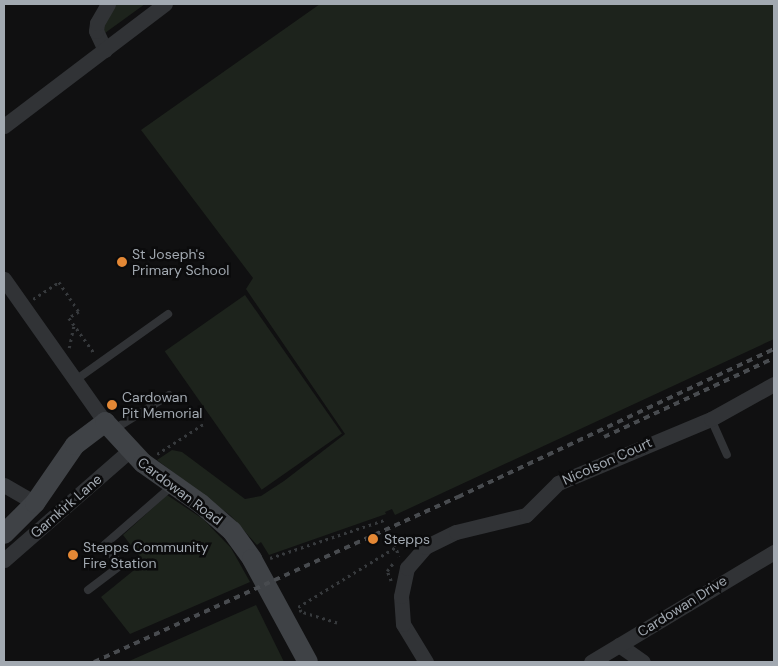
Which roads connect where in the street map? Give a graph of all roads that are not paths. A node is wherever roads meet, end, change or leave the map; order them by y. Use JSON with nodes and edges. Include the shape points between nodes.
{"nodes":[{"id":1,"x":108,"y":4,"type":"edge"},
{"id":2,"x":165,"y":4,"type":"edge"},
{"id":3,"x":105,"y":50,"type":"junction"},
{"id":4,"x":4,"y":126,"type":"edge"},
{"id":5,"x":4,"y":279,"type":"edge"},
{"id":6,"x":168,"y":314,"type":"dead end"},
{"id":7,"x":77,"y":380,"type":"junction"},
{"id":8,"x":774,"y":384,"type":"edge"},
{"id":9,"x":169,"y":395,"type":"dead end"},
{"id":10,"x":711,"y":419,"type":"junction"},
{"id":11,"x":109,"y":426,"type":"junction"},
{"id":12,"x":727,"y":456,"type":"dead end"},
{"id":13,"x":136,"y":457,"type":"junction"},
{"id":14,"x":4,"y":485,"type":"edge"},
{"id":15,"x":172,"y":486,"type":"junction"},
{"id":16,"x":35,"y":503,"type":"junction"},
{"id":17,"x":4,"y":534,"type":"edge"},
{"id":18,"x":774,"y":552,"type":"edge"},
{"id":19,"x":4,"y":560,"type":"edge"},
{"id":20,"x":88,"y":590,"type":"dead end"},
{"id":21,"x":619,"y":645,"type":"junction"},
{"id":22,"x":308,"y":662,"type":"edge"},
{"id":23,"x":426,"y":662,"type":"edge"},
{"id":24,"x":591,"y":662,"type":"edge"},
{"id":25,"x":643,"y":662,"type":"edge"}],
"edges":[{"from":1,"to":3,"type":"street","via":[[97,22],[96,31]]},
{"from":2,"to":3,"type":"street"},
{"from":3,"to":4,"type":"street"},
{"from":5,"to":7,"type":"street","name":"Cardowan Road"},
{"from":6,"to":7,"type":"lane"},
{"from":7,"to":11,"type":"street","name":"Cardowan Road"},
{"from":8,"to":10,"type":"street","name":"Nicolson Court"},
{"from":9,"to":11,"type":"lane"},
{"from":10,"to":12,"type":"lane"},
{"from":10,"to":23,"type":"street","name":"Nicolson Court","via":[[558,483],[526,515],[456,532],[425,547],[407,568],[400,596],[403,624]]},
{"from":11,"to":13,"type":"street","name":"Cardowan Road"},
{"from":11,"to":16,"type":"street","via":[[75,446]]},
{"from":13,"to":15,"type":"street","name":"Cardowan Road"},
{"from":13,"to":19,"type":"street","name":"Garnkirk Lane"},
{"from":14,"to":16,"type":"street"},
{"from":15,"to":20,"type":"lane","via":[[103,546],[121,564]]},
{"from":15,"to":22,"type":"street","name":"Cardowan Road","via":[[201,504],[232,531],[278,605]]},
{"from":16,"to":17,"type":"street"},
{"from":18,"to":21,"type":"street","name":"Cardowan Drive"},
{"from":21,"to":24,"type":"street","name":"Cardowan Drive"},
{"from":21,"to":25,"type":"street"}]}
